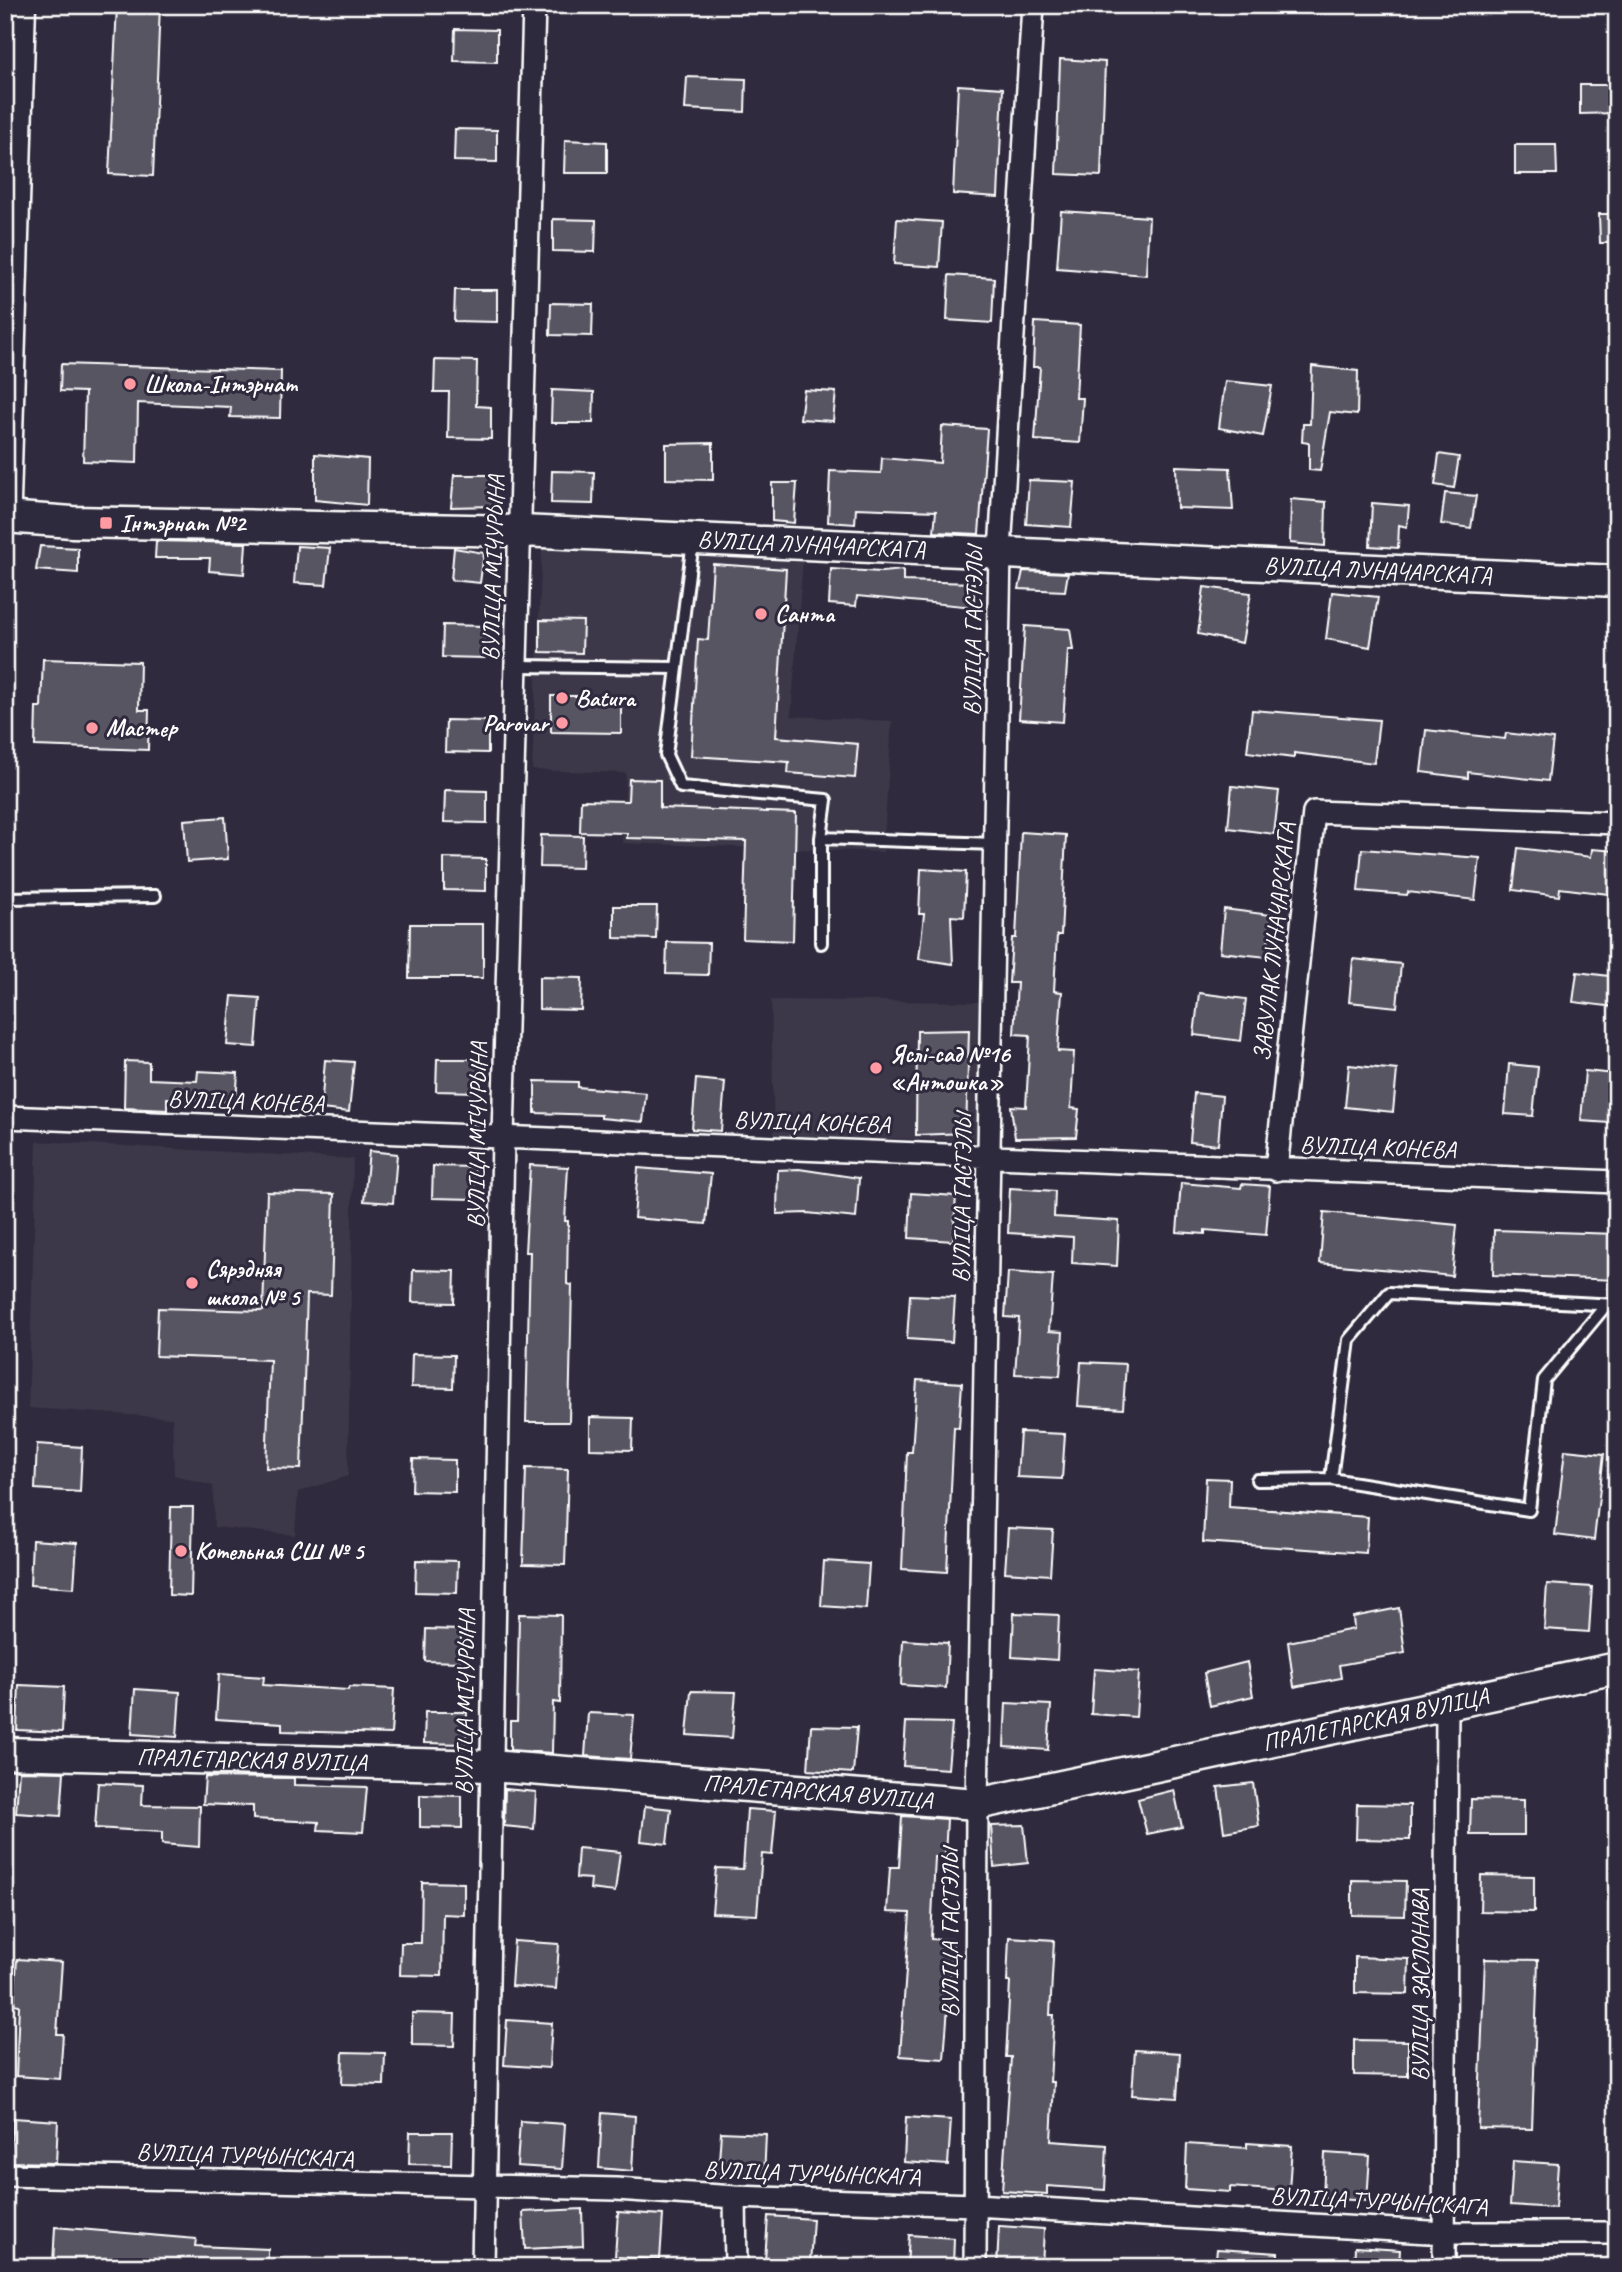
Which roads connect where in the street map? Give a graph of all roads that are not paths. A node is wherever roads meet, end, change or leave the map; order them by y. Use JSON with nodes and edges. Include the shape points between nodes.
{"nodes":[{"id":1,"x":20,"y":5,"type":"edge"},
{"id":2,"x":534,"y":5,"type":"edge"},
{"id":3,"x":1032,"y":5,"type":"edge"},
{"id":4,"x":9,"y":295,"type":"edge"},
{"id":5,"x":5,"y":502,"type":"edge"},
{"id":6,"x":5,"y":517,"type":"edge"},
{"id":7,"x":521,"y":530,"type":"junction"},
{"id":8,"x":694,"y":538,"type":"junction"},
{"id":9,"x":1000,"y":551,"type":"junction"},
{"id":10,"x":1617,"y":581,"type":"edge"},
{"id":11,"x":517,"y":666,"type":"junction"},
{"id":12,"x":677,"y":668,"type":"junction"},
{"id":13,"x":1617,"y":823,"type":"edge"},
{"id":14,"x":821,"y":838,"type":"junction"},
{"id":15,"x":995,"y":844,"type":"junction"},
{"id":16,"x":155,"y":897,"type":"dead end"},
{"id":17,"x":5,"y":898,"type":"edge"},
{"id":18,"x":821,"y":943,"type":"dead end"},
{"id":19,"x":5,"y":1117,"type":"edge"},
{"id":20,"x":503,"y":1137,"type":"junction"},
{"id":21,"x":989,"y":1154,"type":"junction"},
{"id":22,"x":1276,"y":1170,"type":"junction"},
{"id":23,"x":1617,"y":1181,"type":"edge"},
{"id":24,"x":1612,"y":1305,"type":"edge"},
{"id":25,"x":1331,"y":1479,"type":"junction"},
{"id":26,"x":1257,"y":1480,"type":"dead end"},
{"id":27,"x":1614,"y":1668,"type":"edge"},
{"id":28,"x":1617,"y":1698,"type":"edge"},
{"id":29,"x":1447,"y":1703,"type":"junction"},
{"id":30,"x":5,"y":1753,"type":"edge"},
{"id":31,"x":490,"y":1766,"type":"junction"},
{"id":32,"x":976,"y":1804,"type":"junction"},
{"id":33,"x":5,"y":2175,"type":"edge"},
{"id":34,"x":483,"y":2188,"type":"junction"},
{"id":35,"x":735,"y":2197,"type":"junction"},
{"id":36,"x":975,"y":2205,"type":"junction"},
{"id":37,"x":1445,"y":2233,"type":"junction"},
{"id":38,"x":1617,"y":2233,"type":"edge"},
{"id":39,"x":483,"y":2267,"type":"edge"},
{"id":40,"x":736,"y":2267,"type":"edge"},
{"id":41,"x":975,"y":2267,"type":"edge"},
{"id":42,"x":1444,"y":2267,"type":"edge"}],
"edges":[{"from":1,"to":4,"type":"street"},
{"from":2,"to":7,"type":"street","name":"ВУЛІЦА МІЧУРЫНА"},
{"from":3,"to":9,"type":"street","name":"ВУЛІЦА ГАСТЭЛЫ"},
{"from":4,"to":5,"type":"street"},
{"from":6,"to":7,"type":"street","name":"ВУЛІЦА ЛУНАЧАРСКАГА"},
{"from":7,"to":8,"type":"street","name":"ВУЛІЦА ЛУНАЧАРСКАГА"},
{"from":7,"to":11,"type":"street","name":"ВУЛІЦА МІЧУРЫНА"},
{"from":8,"to":9,"type":"street","name":"ВУЛІЦА ЛУНАЧАРСКАГА"},
{"from":8,"to":12,"type":"lane"},
{"from":9,"to":10,"type":"street","name":"ВУЛІЦА ЛУНАЧАРСКАГА"},
{"from":9,"to":15,"type":"street","name":"ВУЛІЦА ГАСТЭЛЫ"},
{"from":11,"to":12,"type":"lane"},
{"from":11,"to":20,"type":"street","name":"ВУЛІЦА МІЧУРЫНА"},
{"from":12,"to":14,"type":"lane","via":[[666,755],[681,787],[826,800]]},
{"from":13,"to":22,"type":"street","name":"ЗАВУЛАК ЛУНАЧАРСКАГА","via":[[1314,812]]},
{"from":14,"to":15,"type":"lane"},
{"from":14,"to":18,"type":"lane"},
{"from":15,"to":21,"type":"street","name":"ВУЛІЦА ГАСТЭЛЫ"},
{"from":16,"to":17,"type":"lane"},
{"from":19,"to":20,"type":"street","name":"ВУЛІЦА КОНЕВА"},
{"from":20,"to":21,"type":"street","name":"ВУЛІЦА КОНЕВА"},
{"from":20,"to":31,"type":"street","name":"ВУЛІЦА МІЧУРЫНА"},
{"from":21,"to":22,"type":"street","name":"ВУЛІЦА КОНЕВА"},
{"from":21,"to":32,"type":"street","name":"ВУЛІЦА ГАСТЭЛЫ"},
{"from":22,"to":23,"type":"street","name":"ВУЛІЦА КОНЕВА"},
{"from":24,"to":25,"type":"lane","via":[[1389,1293],[1349,1340]]},
{"from":24,"to":25,"type":"lane","via":[[1544,1380],[1530,1510]]},
{"from":25,"to":26,"type":"lane"},
{"from":27,"to":28,"type":"lane"},
{"from":27,"to":29,"type":"street","name":"ПРАЛЕТАРСКАЯ ВУЛІЦА"},
{"from":29,"to":32,"type":"street","name":"ПРАЛЕТАРСКАЯ ВУЛІЦА"},
{"from":29,"to":37,"type":"street","name":"ВУЛІЦА ЗАСЛОНАВА"},
{"from":30,"to":31,"type":"street","name":"ПРАЛЕТАРСКАЯ ВУЛІЦА"},
{"from":31,"to":32,"type":"street","name":"ПРАЛЕТАРСКАЯ ВУЛІЦА"},
{"from":31,"to":34,"type":"street","name":"ВУЛІЦА МІЧУРЫНА"},
{"from":32,"to":36,"type":"street","name":"ВУЛІЦА ГАСТЭЛЫ"},
{"from":33,"to":34,"type":"street","name":"ВУЛІЦА ТУРЧЫНСКАГА"},
{"from":34,"to":35,"type":"street","name":"ВУЛІЦА ТУРЧЫНСКАГА","via":[[616,2189]]},
{"from":34,"to":39,"type":"street","name":"ВУЛІЦА МІЧУРЫНА"},
{"from":35,"to":36,"type":"street","name":"ВУЛІЦА ТУРЧЫНСКАГА"},
{"from":35,"to":40,"type":"street"},
{"from":36,"to":37,"type":"street","name":"ВУЛІЦА ТУРЧЫНСКАГА"},
{"from":36,"to":41,"type":"street","name":"ВУЛІЦА ГАСТЭЛЫ"},
{"from":37,"to":38,"type":"street","name":"ВУЛІЦА ТУРЧЫНСКАГА"},
{"from":37,"to":42,"type":"street","name":"ВУЛІЦА ЗАСЛОНАВА"}]}
